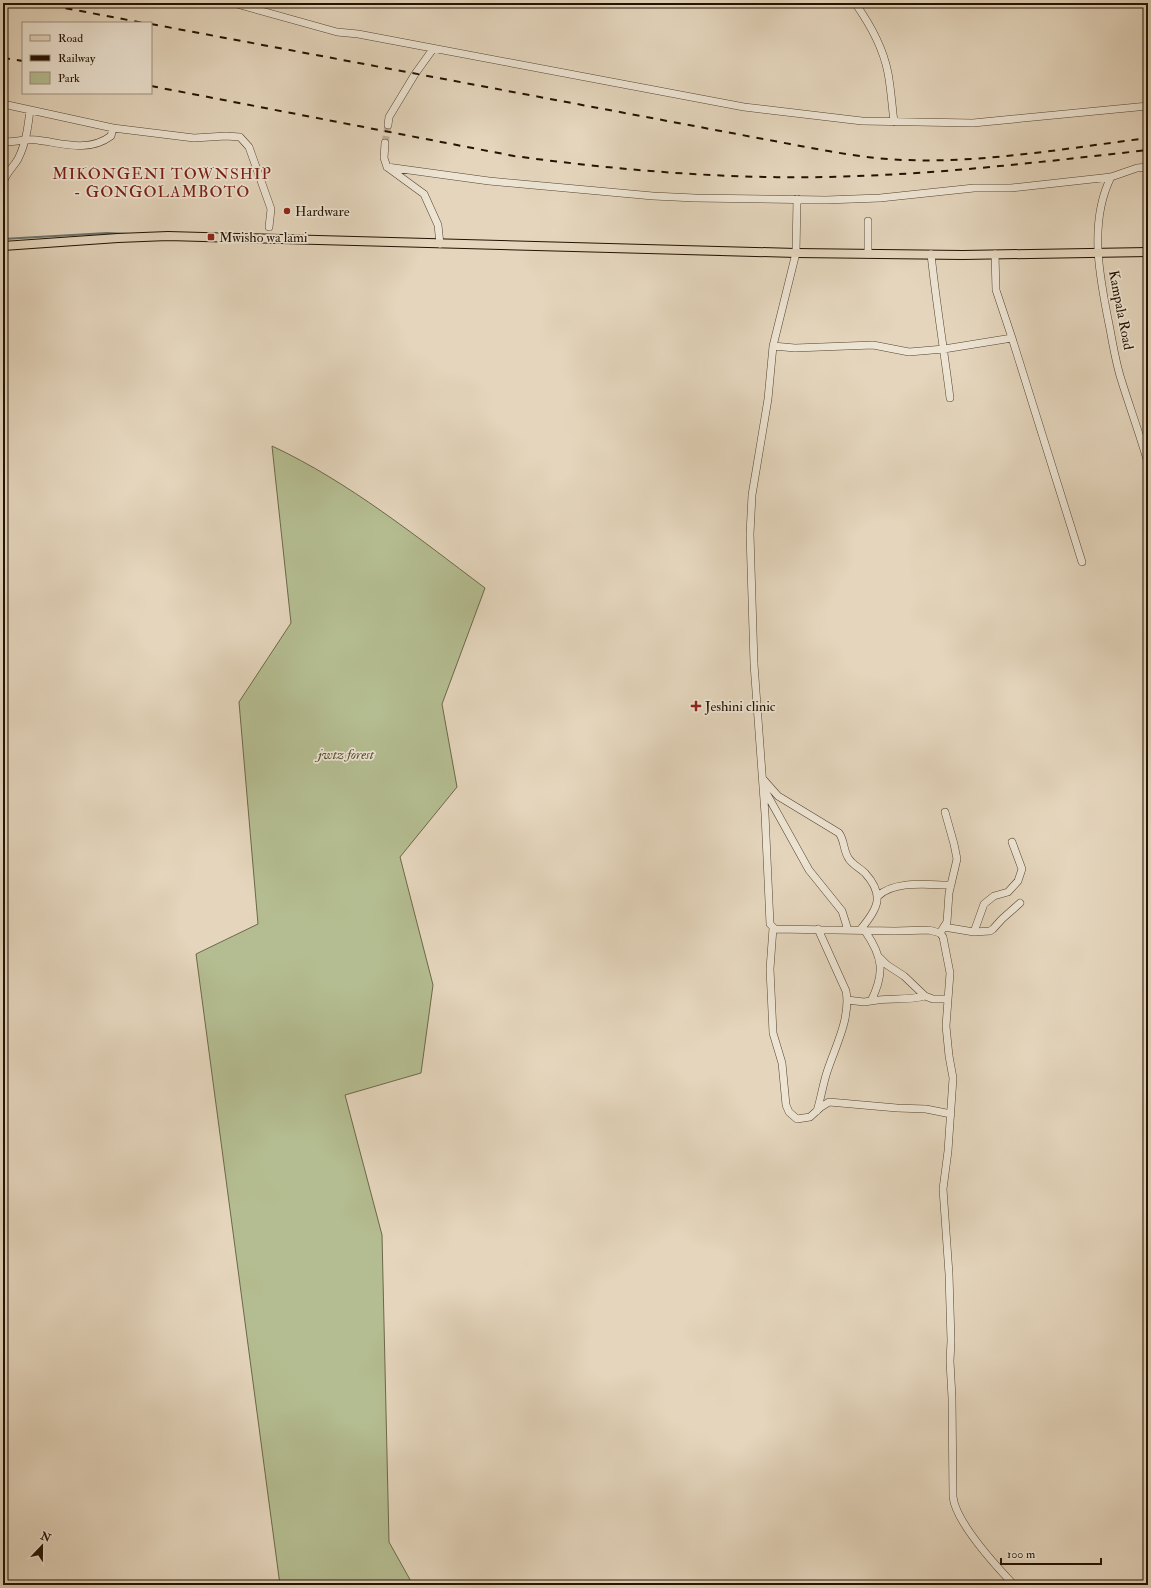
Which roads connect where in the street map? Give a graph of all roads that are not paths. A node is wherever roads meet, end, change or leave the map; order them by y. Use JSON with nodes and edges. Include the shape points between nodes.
{"nodes":[{"id":1,"x":233,"y":3,"type":"edge"},
{"id":2,"x":855,"y":3,"type":"edge"},
{"id":3,"x":433,"y":48,"type":"junction"},
{"id":4,"x":3,"y":104,"type":"edge"},
{"id":5,"x":1148,"y":106,"type":"edge"},
{"id":6,"x":30,"y":110,"type":"junction"},
{"id":7,"x":894,"y":122,"type":"junction"},
{"id":8,"x":388,"y":125,"type":"tunnel mouth"},
{"id":9,"x":113,"y":128,"type":"junction"},
{"id":10,"x":26,"y":140,"type":"junction"},
{"id":11,"x":3,"y":142,"type":"edge"},
{"id":12,"x":385,"y":143,"type":"tunnel mouth"},
{"id":13,"x":387,"y":167,"type":"junction"},
{"id":14,"x":1148,"y":167,"type":"edge"},
{"id":15,"x":1112,"y":177,"type":"junction"},
{"id":16,"x":3,"y":184,"type":"edge"},
{"id":17,"x":797,"y":199,"type":"junction"},
{"id":18,"x":868,"y":221,"type":"dead end"},
{"id":19,"x":269,"y":227,"type":"dead end"},
{"id":20,"x":440,"y":244,"type":"junction"},
{"id":21,"x":3,"y":246,"type":"edge"},
{"id":22,"x":1148,"y":252,"type":"edge"},
{"id":23,"x":796,"y":253,"type":"junction"},
{"id":24,"x":868,"y":254,"type":"junction"},
{"id":25,"x":931,"y":254,"type":"junction"},
{"id":26,"x":995,"y":254,"type":"junction"},
{"id":27,"x":1098,"y":254,"type":"junction"},
{"id":28,"x":1012,"y":338,"type":"junction"},
{"id":29,"x":773,"y":346,"type":"junction"},
{"id":30,"x":944,"y":349,"type":"junction"},
{"id":31,"x":950,"y":398,"type":"dead end"},
{"id":32,"x":1148,"y":463,"type":"edge"},
{"id":33,"x":1082,"y":562,"type":"dead end"},
{"id":34,"x":762,"y":778,"type":"junction"},
{"id":35,"x":763,"y":787,"type":"junction"},
{"id":36,"x":945,"y":812,"type":"dead end"},
{"id":37,"x":1012,"y":842,"type":"dead end"},
{"id":38,"x":951,"y":885,"type":"junction"},
{"id":39,"x":878,"y":896,"type":"junction"},
{"id":40,"x":1020,"y":903,"type":"dead end"},
{"id":41,"x":773,"y":928,"type":"junction"},
{"id":42,"x":818,"y":929,"type":"junction"},
{"id":43,"x":848,"y":930,"type":"junction"},
{"id":44,"x":862,"y":930,"type":"junction"},
{"id":45,"x":942,"y":930,"type":"junction"},
{"id":46,"x":974,"y":932,"type":"junction"},
{"id":47,"x":878,"y":956,"type":"junction"},
{"id":48,"x":925,"y":996,"type":"junction"},
{"id":49,"x":948,"y":999,"type":"junction"},
{"id":50,"x":848,"y":1000,"type":"junction"},
{"id":51,"x":871,"y":1001,"type":"junction"},
{"id":52,"x":817,"y":1111,"type":"junction"},
{"id":53,"x":951,"y":1114,"type":"junction"},
{"id":54,"x":1014,"y":1585,"type":"edge"}],
"edges":[{"from":1,"to":3,"type":"street","via":[[337,32]]},
{"from":2,"to":7,"type":"street","via":[[872,28],[884,57]]},
{"from":3,"to":7,"type":"street","via":[[744,107],[862,121]]},
{"from":3,"to":8,"type":"street","via":[[389,117]]},
{"from":4,"to":6,"type":"street"},
{"from":5,"to":7,"type":"street","via":[[973,123]]},
{"from":6,"to":9,"type":"street"},
{"from":6,"to":10,"type":"street"},
{"from":9,"to":10,"type":"street","via":[[111,136],[90,145]]},
{"from":9,"to":19,"type":"street","via":[[194,138],[240,137],[249,147],[268,202]]},
{"from":10,"to":11,"type":"street"},
{"from":10,"to":16,"type":"street"},
{"from":12,"to":13,"type":"street","via":[[384,158]]},
{"from":13,"to":17,"type":"street","via":[[489,181],[653,196]]},
{"from":13,"to":20,"type":"street","via":[[424,194],[438,226]]},
{"from":14,"to":15,"type":"street"},
{"from":15,"to":17,"type":"street","via":[[880,198]]},
{"from":15,"to":27,"type":"street","name":"Kampala Road","via":[[1104,191]]},
{"from":17,"to":23,"type":"street"},
{"from":18,"to":24,"type":"street"},
{"from":20,"to":21,"type":"main road","via":[[162,236]]},
{"from":20,"to":23,"type":"main road"},
{"from":22,"to":27,"type":"main road"},
{"from":23,"to":24,"type":"main road"},
{"from":23,"to":29,"type":"street"},
{"from":24,"to":25,"type":"main road"},
{"from":25,"to":26,"type":"main road"},
{"from":25,"to":30,"type":"street"},
{"from":26,"to":27,"type":"main road"},
{"from":26,"to":28,"type":"street","via":[[996,290]]},
{"from":27,"to":32,"type":"street","name":"Kampala Road","via":[[1103,293],[1121,378]]},
{"from":28,"to":30,"type":"street"},
{"from":28,"to":33,"type":"street"},
{"from":29,"to":30,"type":"street","via":[[795,348],[873,345],[901,352]]},
{"from":29,"to":34,"type":"street","via":[[768,399],[752,495],[750,534],[754,664]]},
{"from":30,"to":31,"type":"street"},
{"from":34,"to":35,"type":"street"},
{"from":34,"to":39,"type":"street","via":[[778,796],[839,833],[849,860],[868,877]]},
{"from":35,"to":41,"type":"street","via":[[770,924]]},
{"from":35,"to":43,"type":"street","via":[[809,870],[842,911]]},
{"from":36,"to":38,"type":"street","via":[[957,859]]},
{"from":37,"to":46,"type":"street","via":[[1022,869],[1018,880],[1008,892],[994,896],[984,904]]},
{"from":38,"to":39,"type":"street","via":[[897,886],[884,890]]},
{"from":38,"to":45,"type":"street","via":[[947,922]]},
{"from":39,"to":44,"type":"street","via":[[878,901]]},
{"from":40,"to":46,"type":"street","via":[[993,929]]},
{"from":41,"to":42,"type":"street"},
{"from":41,"to":52,"type":"street","via":[[770,969],[772,1022],[782,1063],[786,1104],[791,1115],[797,1119],[810,1117]]},
{"from":42,"to":43,"type":"street"},
{"from":42,"to":50,"type":"street"},
{"from":43,"to":44,"type":"street"},
{"from":44,"to":45,"type":"street"},
{"from":44,"to":47,"type":"street","via":[[873,942]]},
{"from":45,"to":46,"type":"street"},
{"from":45,"to":49,"type":"street","via":[[950,973]]},
{"from":47,"to":48,"type":"street"},
{"from":47,"to":51,"type":"street","via":[[881,979]]},
{"from":48,"to":49,"type":"street"},
{"from":48,"to":51,"type":"street"},
{"from":49,"to":53,"type":"street","via":[[947,1041],[953,1078]]},
{"from":50,"to":51,"type":"street"},
{"from":50,"to":52,"type":"street"},
{"from":52,"to":53,"type":"street","via":[[825,1104],[835,1102],[926,1109]]},
{"from":53,"to":54,"type":"street","via":[[943,1189],[949,1274],[953,1497],[956,1508],[978,1544]]}]}
